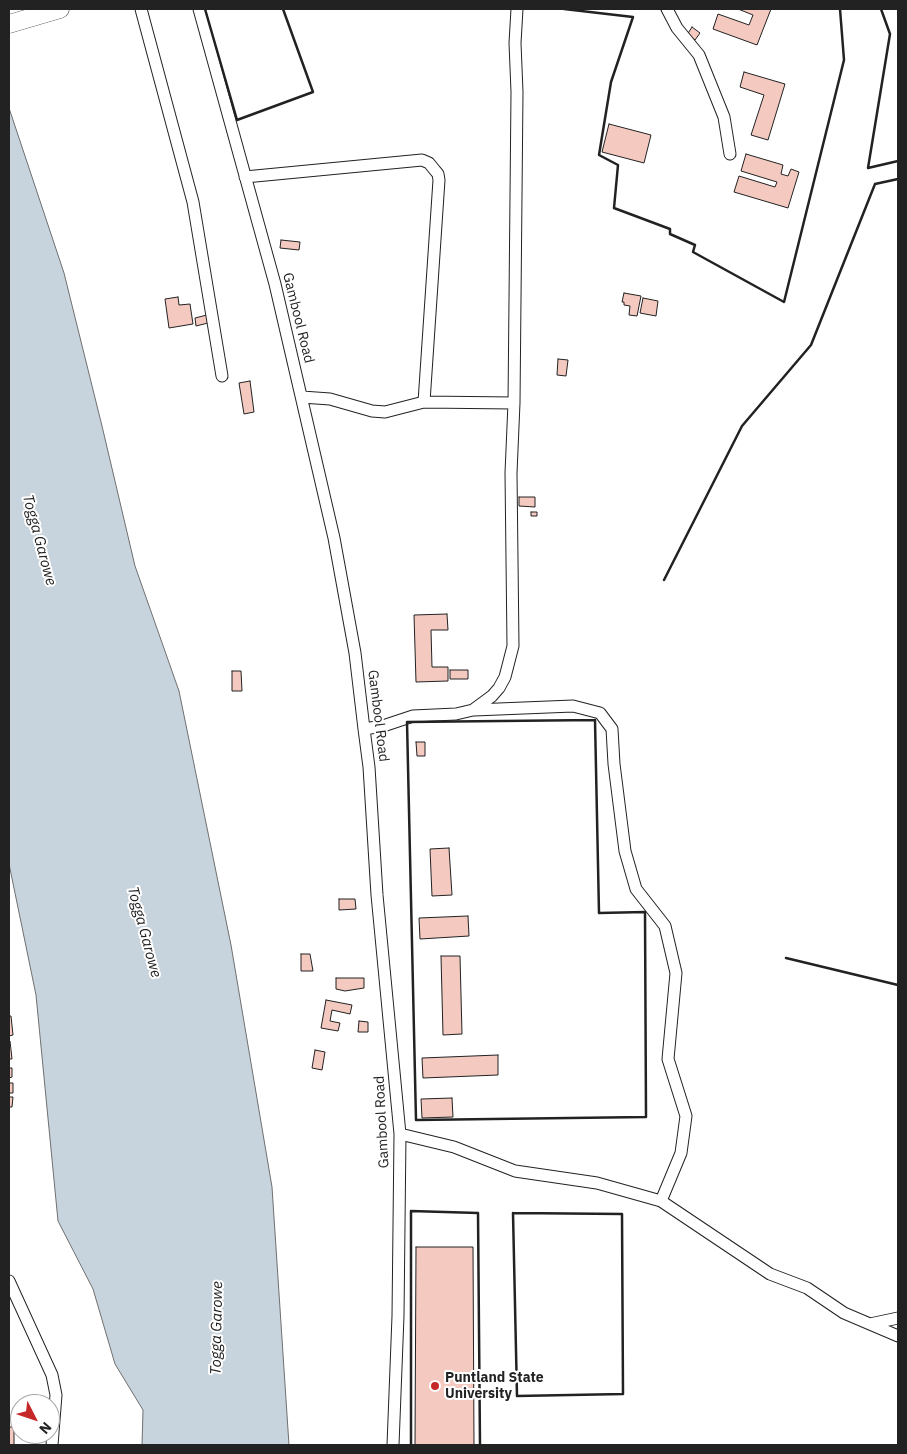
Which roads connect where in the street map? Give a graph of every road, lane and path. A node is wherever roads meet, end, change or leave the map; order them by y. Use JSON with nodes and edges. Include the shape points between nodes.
{"nodes":[{"id":1,"x":60,"y":9,"type":"edge"},
{"id":2,"x":141,"y":9,"type":"edge"},
{"id":3,"x":199,"y":9,"type":"edge"},
{"id":4,"x":518,"y":9,"type":"edge"},
{"id":5,"x":667,"y":9,"type":"edge"},
{"id":6,"x":9,"y":24,"type":"edge"},
{"id":7,"x":730,"y":154,"type":"dead end"},
{"id":8,"x":244,"y":177,"type":"junction"},
{"id":9,"x":222,"y":376,"type":"dead end"},
{"id":10,"x":302,"y":397,"type":"junction"},
{"id":11,"x":424,"y":402,"type":"junction"},
{"id":12,"x":514,"y":402,"type":"junction"},
{"id":13,"x":473,"y":710,"type":"junction"},
{"id":14,"x":364,"y":729,"type":"junction"},
{"id":15,"x":400,"y":1134,"type":"junction"},
{"id":16,"x":661,"y":1201,"type":"junction"},
{"id":17,"x":9,"y":1281,"type":"edge"},
{"id":18,"x":898,"y":1318,"type":"edge"},
{"id":19,"x":870,"y":1324,"type":"junction"},
{"id":20,"x":898,"y":1336,"type":"edge"},
{"id":21,"x":52,"y":1445,"type":"edge"},
{"id":22,"x":393,"y":1445,"type":"edge"}],
"edges":[{"from":1,"to":6,"type":"main road"},
{"from":2,"to":9,"type":"street","via":[[193,202]]},
{"from":3,"to":8,"type":"street","name":"Gambool Road"},
{"from":4,"to":12,"type":"street","via":[[515,43]]},
{"from":5,"to":7,"type":"street","via":[[677,28],[699,55],[724,117]]},
{"from":8,"to":10,"type":"street","name":"Gambool Road","via":[[275,284]]},
{"from":8,"to":11,"type":"street","via":[[422,160],[434,168],[439,180]]},
{"from":10,"to":11,"type":"street","via":[[330,399],[385,412]]},
{"from":10,"to":14,"type":"street","name":"Gambool Road","via":[[339,567],[355,653]]},
{"from":11,"to":12,"type":"street"},
{"from":12,"to":13,"type":"street","via":[[511,473],[513,646],[499,688]]},
{"from":13,"to":14,"type":"street","via":[[413,716]]},
{"from":13,"to":16,"type":"street","via":[[573,706],[600,713],[612,729],[626,851],[633,879],[636,889],[665,926],[676,973],[668,1060],[686,1116],[681,1153]]},
{"from":14,"to":15,"type":"street","name":"Gambool Road"},
{"from":15,"to":16,"type":"street","via":[[454,1147],[515,1172],[597,1183]]},
{"from":15,"to":22,"type":"street","name":"Gambool Road"},
{"from":16,"to":19,"type":"street","via":[[770,1274],[807,1288],[844,1313]]},
{"from":17,"to":21,"type":"street","via":[[52,1375],[56,1394]]},
{"from":18,"to":19,"type":"street"},
{"from":19,"to":20,"type":"street"}]}
